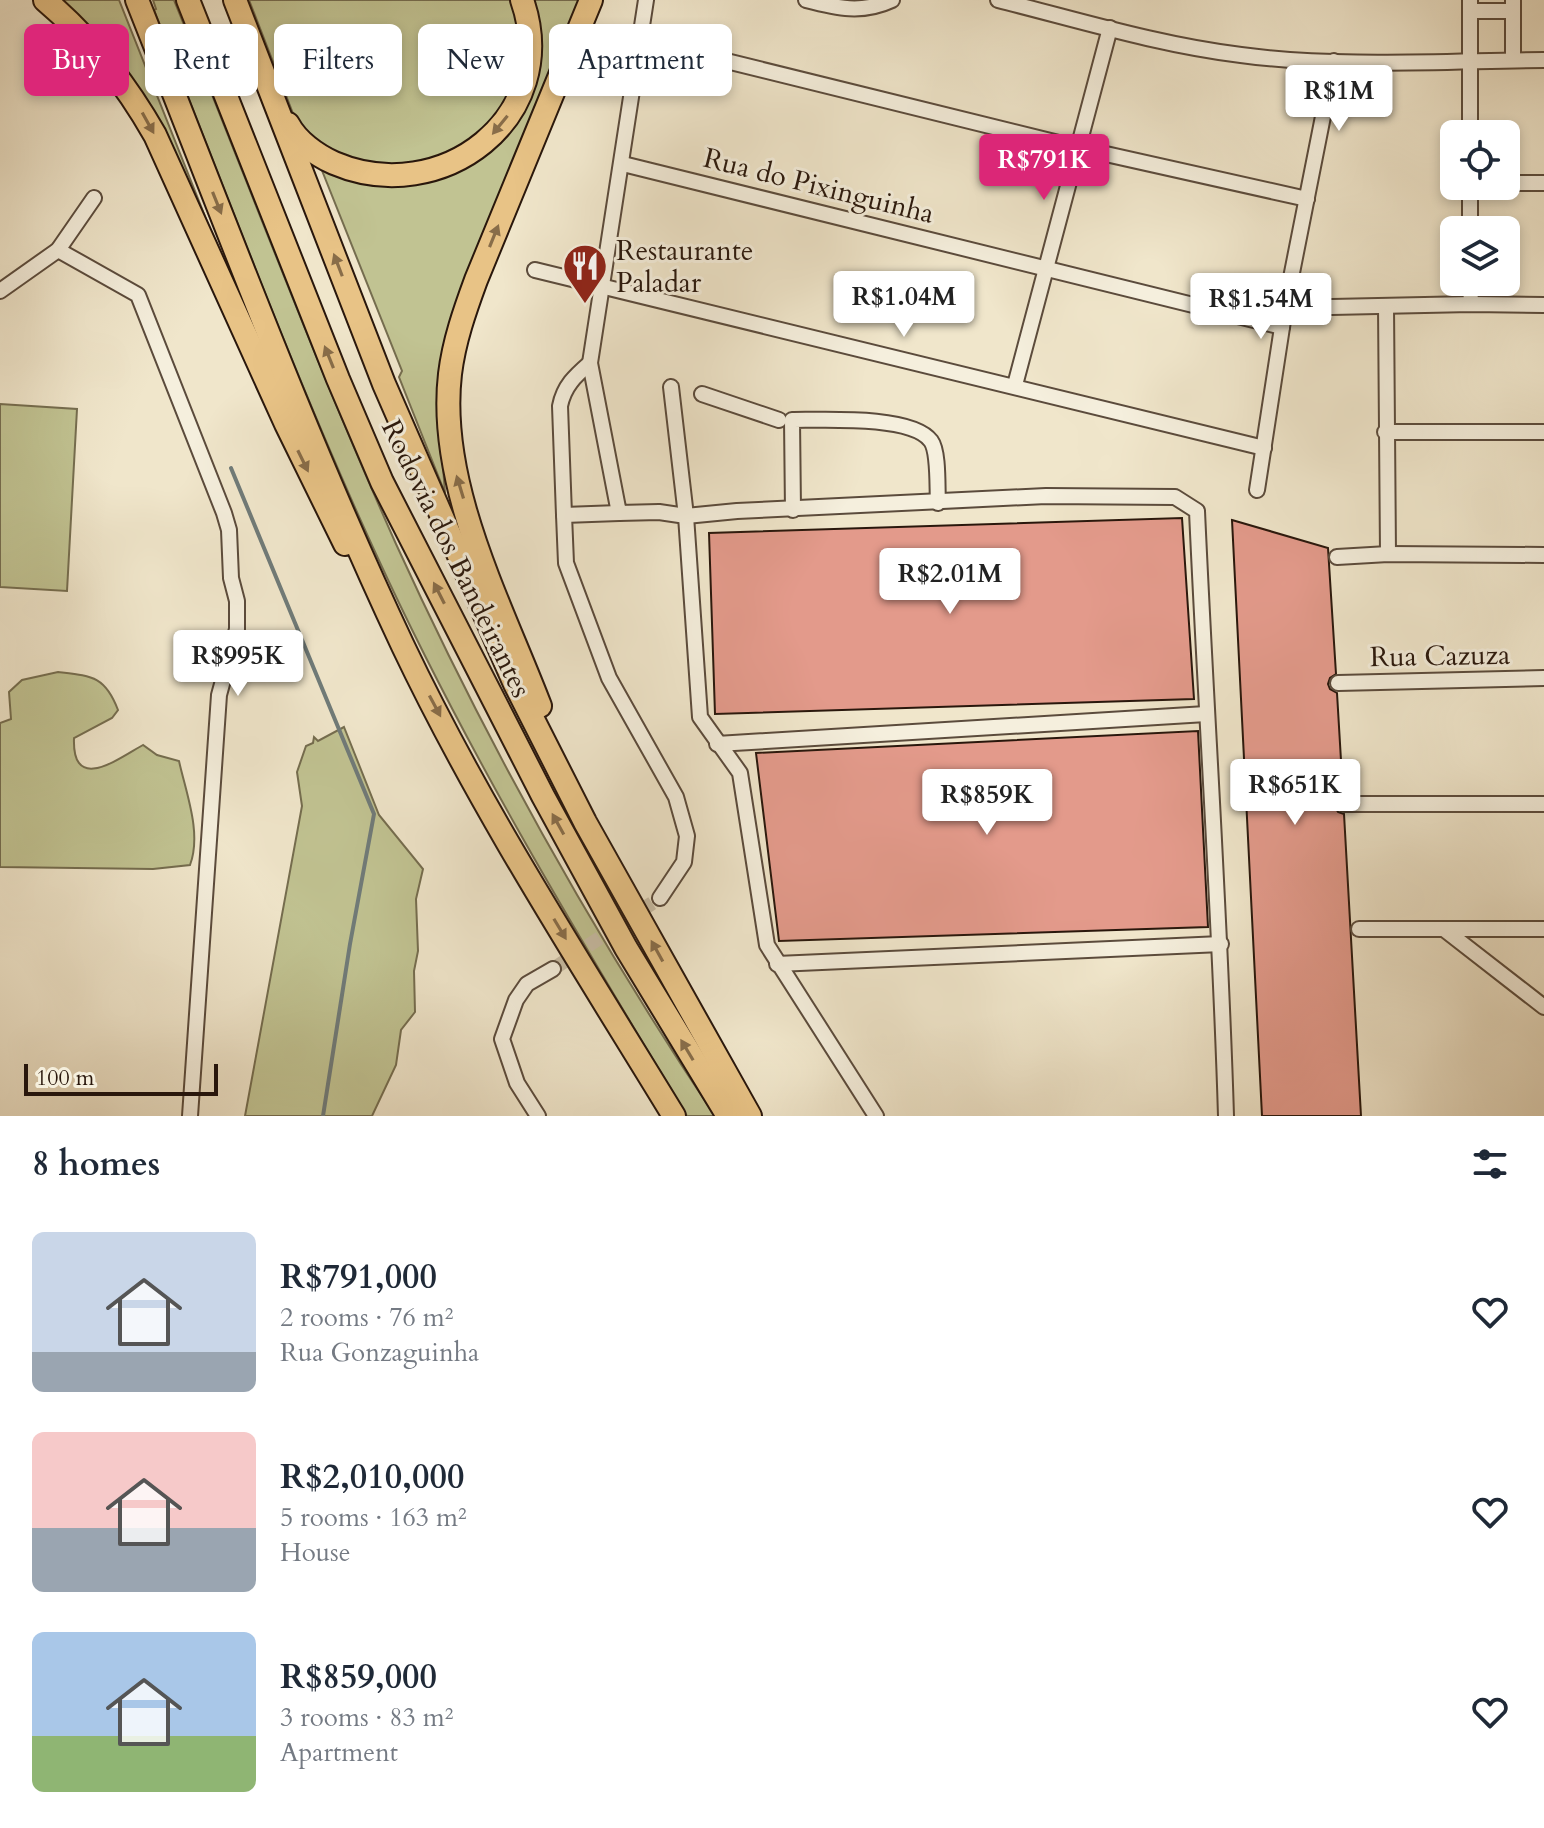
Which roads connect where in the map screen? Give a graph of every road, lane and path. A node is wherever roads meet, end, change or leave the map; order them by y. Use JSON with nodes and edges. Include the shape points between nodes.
{"nodes":[{"id":1,"x":45,"y":0,"type":"edge"},
{"id":2,"x":137,"y":0,"type":"edge"},
{"id":3,"x":188,"y":0,"type":"edge"},
{"id":4,"x":235,"y":0,"type":"edge"},
{"id":5,"x":522,"y":0,"type":"edge"},
{"id":6,"x":591,"y":0,"type":"edge"},
{"id":7,"x":646,"y":0,"type":"edge"},
{"id":8,"x":806,"y":0,"type":"edge"},
{"id":9,"x":892,"y":0,"type":"edge"},
{"id":10,"x":998,"y":0,"type":"edge"},
{"id":11,"x":1470,"y":5,"type":"edge"},
{"id":12,"x":1513,"y":6,"type":"edge"},
{"id":13,"x":643,"y":24,"type":"edge"},
{"id":14,"x":1110,"y":28,"type":"junction"},
{"id":15,"x":1470,"y":60,"type":"junction"},
{"id":16,"x":1513,"y":60,"type":"junction"},
{"id":17,"x":1544,"y":60,"type":"edge"},
{"id":18,"x":1334,"y":61,"type":"junction"},
{"id":19,"x":732,"y":62,"type":"edge"},
{"id":20,"x":264,"y":76,"type":"junction"},
{"id":21,"x":633,"y":96,"type":"edge"},
{"id":22,"x":1470,"y":120,"type":"edge"},
{"id":23,"x":1079,"y":148,"type":"junction"},
{"id":24,"x":623,"y":164,"type":"junction"},
{"id":25,"x":1520,"y":183,"type":"edge"},
{"id":26,"x":1544,"y":183,"type":"edge"},
{"id":27,"x":94,"y":198,"type":"dead end"},
{"id":28,"x":1307,"y":199,"type":"junction"},
{"id":29,"x":58,"y":250,"type":"junction"},
{"id":30,"x":1045,"y":268,"type":"junction"},
{"id":31,"x":535,"y":270,"type":"dead end"},
{"id":32,"x":603,"y":286,"type":"junction"},
{"id":33,"x":0,"y":291,"type":"edge"},
{"id":34,"x":1471,"y":296,"type":"edge"},
{"id":35,"x":1471,"y":304,"type":"junction"},
{"id":36,"x":1544,"y":305,"type":"edge"},
{"id":37,"x":1386,"y":306,"type":"junction"},
{"id":38,"x":1285,"y":308,"type":"junction"},
{"id":39,"x":1282,"y":327,"type":"junction"},
{"id":40,"x":590,"y":363,"type":"junction"},
{"id":41,"x":1015,"y":385,"type":"junction"},
{"id":42,"x":671,"y":387,"type":"dead end"},
{"id":43,"x":702,"y":394,"type":"dead end"},
{"id":44,"x":779,"y":420,"type":"dead end"},
{"id":45,"x":1385,"y":432,"type":"junction"},
{"id":46,"x":1544,"y":432,"type":"edge"},
{"id":47,"x":1264,"y":448,"type":"junction"},
{"id":48,"x":1257,"y":490,"type":"dead end"},
{"id":49,"x":938,"y":503,"type":"junction"},
{"id":50,"x":793,"y":510,"type":"junction"},
{"id":51,"x":619,"y":513,"type":"junction"},
{"id":52,"x":564,"y":515,"type":"junction"},
{"id":53,"x":686,"y":516,"type":"junction"},
{"id":54,"x":1388,"y":554,"type":"junction"},
{"id":55,"x":1544,"y":555,"type":"edge"},
{"id":56,"x":1337,"y":557,"type":"dead end"},
{"id":57,"x":404,"y":647,"type":"junction"},
{"id":58,"x":1544,"y":678,"type":"edge"},
{"id":59,"x":1338,"y":683,"type":"dead end"},
{"id":60,"x":1206,"y":714,"type":"junction"},
{"id":61,"x":717,"y":744,"type":"junction"},
{"id":62,"x":1344,"y":804,"type":"dead end"},
{"id":63,"x":1544,"y":804,"type":"edge"},
{"id":64,"x":585,"y":822,"type":"junction"},
{"id":65,"x":660,"y":898,"type":"tunnel mouth"},
{"id":66,"x":1359,"y":929,"type":"dead end"},
{"id":67,"x":1544,"y":929,"type":"edge"},
{"id":68,"x":1445,"y":930,"type":"junction"},
{"id":69,"x":1221,"y":944,"type":"junction"},
{"id":70,"x":777,"y":964,"type":"junction"},
{"id":71,"x":553,"y":969,"type":"tunnel mouth"},
{"id":72,"x":1544,"y":1007,"type":"edge"},
{"id":73,"x":190,"y":1116,"type":"edge"},
{"id":74,"x":538,"y":1116,"type":"edge"},
{"id":75,"x":674,"y":1116,"type":"edge"},
{"id":76,"x":728,"y":1116,"type":"edge"},
{"id":77,"x":750,"y":1116,"type":"edge"},
{"id":78,"x":876,"y":1116,"type":"edge"},
{"id":79,"x":1226,"y":1116,"type":"edge"}],
"edges":[{"from":1,"to":57,"type":"highway","one_way":true,"via":[[101,53],[155,135],[333,522]]},
{"from":2,"to":57,"type":"highway","one_way":true,"via":[[294,397]]},
{"from":76,"to":3,"type":"highway","name":"Rodovia dos Bandeirantes","one_way":true,"via":[[626,948],[543,796],[382,482]]},
{"from":4,"to":20,"type":"highway"},
{"from":5,"to":20,"type":"highway","one_way":true,"via":[[530,41],[521,95],[487,142],[459,161],[431,170],[369,174],[324,158],[292,132]]},
{"from":64,"to":6,"type":"highway","one_way":true,"via":[[478,549],[452,461],[449,416],[453,358],[476,280]]},
{"from":7,"to":13,"type":"street"},
{"from":8,"to":9,"type":"street","via":[[862,10]]},
{"from":10,"to":14,"type":"street"},
{"from":11,"to":12,"type":"street"},
{"from":11,"to":15,"type":"street"},
{"from":12,"to":16,"type":"street"},
{"from":14,"to":18,"type":"street","via":[[1239,55]]},
{"from":14,"to":23,"type":"street"},
{"from":15,"to":16,"type":"street"},
{"from":15,"to":18,"type":"street"},
{"from":15,"to":22,"type":"street"},
{"from":16,"to":17,"type":"street"},
{"from":18,"to":28,"type":"street"},
{"from":19,"to":23,"type":"street"},
{"from":64,"to":20,"type":"highway","one_way":true,"via":[[515,684],[384,384]]},
{"from":21,"to":24,"type":"street"},
{"from":23,"to":28,"type":"street"},
{"from":23,"to":30,"type":"street"},
{"from":24,"to":30,"type":"street","name":"Rua do Pixinguinha"},
{"from":24,"to":32,"type":"street"},
{"from":25,"to":26,"type":"street"},
{"from":27,"to":29,"type":"street"},
{"from":28,"to":38,"type":"street"},
{"from":29,"to":33,"type":"street"},
{"from":29,"to":73,"type":"street","via":[[138,295],[229,530],[237,629],[219,695]]},
{"from":30,"to":39,"type":"street","name":"Rua do Pixinguinha"},
{"from":30,"to":41,"type":"street"},
{"from":31,"to":32,"type":"street"},
{"from":32,"to":40,"type":"street"},
{"from":32,"to":41,"type":"street"},
{"from":34,"to":35,"type":"street"},
{"from":35,"to":36,"type":"street"},
{"from":35,"to":37,"type":"street"},
{"from":37,"to":38,"type":"street"},
{"from":37,"to":45,"type":"street"},
{"from":38,"to":39,"type":"street"},
{"from":39,"to":47,"type":"street"},
{"from":40,"to":51,"type":"street"},
{"from":40,"to":52,"type":"street","via":[[572,378],[560,406]]},
{"from":41,"to":47,"type":"street"},
{"from":42,"to":53,"type":"street"},
{"from":43,"to":44,"type":"street"},
{"from":45,"to":46,"type":"street"},
{"from":45,"to":54,"type":"street"},
{"from":47,"to":48,"type":"street"},
{"from":49,"to":50,"type":"street"},
{"from":49,"to":50,"type":"street","via":[[935,448],[924,434],[882,421],[792,420]]},
{"from":49,"to":60,"type":"street","via":[[1046,496],[1175,497],[1197,511]]},
{"from":50,"to":53,"type":"street"},
{"from":51,"to":52,"type":"street"},
{"from":51,"to":53,"type":"street"},
{"from":52,"to":65,"type":"street","via":[[566,563],[609,678],[676,797],[687,836],[684,862]]},
{"from":53,"to":61,"type":"street","via":[[700,717]]},
{"from":54,"to":55,"type":"street"},
{"from":54,"to":56,"type":"street"},
{"from":57,"to":75,"type":"highway","one_way":true,"via":[[499,829]]},
{"from":58,"to":59,"type":"street","name":"Rua Cazuza"},
{"from":60,"to":61,"type":"street"},
{"from":60,"to":69,"type":"street"},
{"from":61,"to":70,"type":"street","via":[[740,773],[767,945]]},
{"from":62,"to":63,"type":"street"},
{"from":77,"to":64,"type":"highway","one_way":true},
{"from":66,"to":68,"type":"street"},
{"from":67,"to":68,"type":"street"},
{"from":68,"to":72,"type":"street"},
{"from":69,"to":70,"type":"street"},
{"from":69,"to":79,"type":"street"},
{"from":70,"to":78,"type":"street"},
{"from":71,"to":74,"type":"street","via":[[527,984],[502,1039],[517,1083]]}]}
